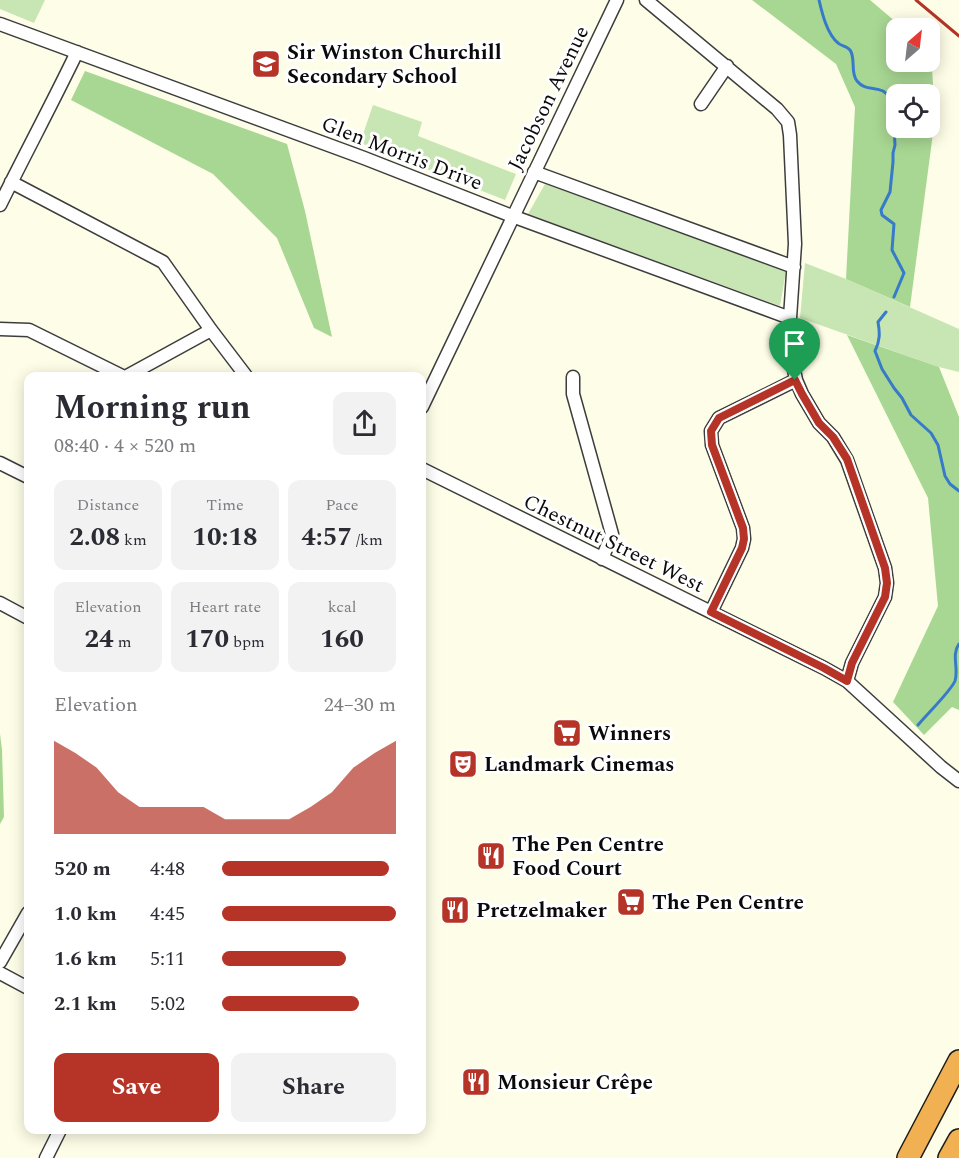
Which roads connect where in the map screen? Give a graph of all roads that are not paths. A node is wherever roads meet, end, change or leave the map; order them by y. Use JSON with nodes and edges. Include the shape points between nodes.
{"nodes":[{"id":1,"x":617,"y":0,"type":"edge"},
{"id":2,"x":646,"y":0,"type":"edge"},
{"id":3,"x":0,"y":24,"type":"edge"},
{"id":4,"x":76,"y":52,"type":"junction"},
{"id":5,"x":727,"y":66,"type":"junction"},
{"id":6,"x":701,"y":105,"type":"dead end"},
{"id":7,"x":534,"y":172,"type":"junction"},
{"id":8,"x":11,"y":182,"type":"junction"},
{"id":9,"x":0,"y":205,"type":"edge"},
{"id":10,"x":512,"y":216,"type":"junction"},
{"id":11,"x":794,"y":267,"type":"junction"},
{"id":12,"x":790,"y":318,"type":"junction"},
{"id":13,"x":0,"y":329,"type":"edge"},
{"id":14,"x":211,"y":330,"type":"junction"},
{"id":15,"x":114,"y":372,"type":"edge"},
{"id":16,"x":134,"y":372,"type":"edge"},
{"id":17,"x":243,"y":372,"type":"edge"},
{"id":18,"x":573,"y":376,"type":"dead end"},
{"id":19,"x":795,"y":380,"type":"junction"},
{"id":20,"x":426,"y":399,"type":"edge"},
{"id":21,"x":0,"y":463,"type":"edge"},
{"id":22,"x":426,"y":471,"type":"edge"},
{"id":23,"x":24,"y":475,"type":"edge"},
{"id":24,"x":602,"y":559,"type":"junction"},
{"id":25,"x":0,"y":603,"type":"edge"},
{"id":26,"x":711,"y":612,"type":"junction"},
{"id":27,"x":24,"y":616,"type":"edge"},
{"id":28,"x":847,"y":681,"type":"junction"},
{"id":29,"x":959,"y":781,"type":"edge"},
{"id":30,"x":24,"y":920,"type":"edge"},
{"id":31,"x":0,"y":962,"type":"edge"},
{"id":32,"x":0,"y":973,"type":"edge"},
{"id":33,"x":24,"y":986,"type":"edge"},
{"id":34,"x":958,"y":1063,"type":"edge"},
{"id":35,"x":58,"y":1134,"type":"edge"},
{"id":36,"x":959,"y":1140,"type":"edge"},
{"id":37,"x":46,"y":1158,"type":"edge"},
{"id":38,"x":901,"y":1158,"type":"edge"},
{"id":39,"x":908,"y":1158,"type":"edge"},
{"id":40,"x":949,"y":1158,"type":"edge"}],
"edges":[{"from":1,"to":7,"type":"street","name":"Jacobson Avenue"},
{"from":2,"to":5,"type":"street"},
{"from":3,"to":4,"type":"street","name":"Glen Morris Drive"},
{"from":4,"to":8,"type":"street"},
{"from":4,"to":10,"type":"street","name":"Glen Morris Drive"},
{"from":5,"to":6,"type":"street"},
{"from":5,"to":11,"type":"street","via":[[788,122]]},
{"from":7,"to":10,"type":"street","name":"Jacobson Avenue"},
{"from":7,"to":11,"type":"street"},
{"from":8,"to":9,"type":"street"},
{"from":8,"to":14,"type":"street","via":[[163,262]]},
{"from":10,"to":12,"type":"street","name":"Glen Morris Drive"},
{"from":10,"to":20,"type":"street","name":"Jacobson Avenue"},
{"from":11,"to":12,"type":"street"},
{"from":12,"to":19,"type":"street"},
{"from":13,"to":15,"type":"street","via":[[29,330]]},
{"from":14,"to":16,"type":"street"},
{"from":14,"to":17,"type":"street"},
{"from":18,"to":24,"type":"street","via":[[573,394],[612,534]]},
{"from":19,"to":26,"type":"street","via":[[719,418],[711,431],[712,445],[744,539]]},
{"from":19,"to":28,"type":"street","via":[[819,423],[847,459],[885,568],[885,597]]},
{"from":21,"to":23,"type":"street"},
{"from":22,"to":24,"type":"street","name":"Chestnut Street West"},
{"from":24,"to":26,"type":"street","name":"Chestnut Street West"},
{"from":25,"to":27,"type":"street"},
{"from":26,"to":28,"type":"street","name":"Chestnut Street West"},
{"from":28,"to":29,"type":"street","name":"Chestnut Street West"},
{"from":30,"to":31,"type":"street"},
{"from":32,"to":33,"type":"street"},
{"from":34,"to":38,"type":"highway"},
{"from":34,"to":39,"type":"highway"},
{"from":35,"to":37,"type":"street"},
{"from":36,"to":40,"type":"highway"}]}
